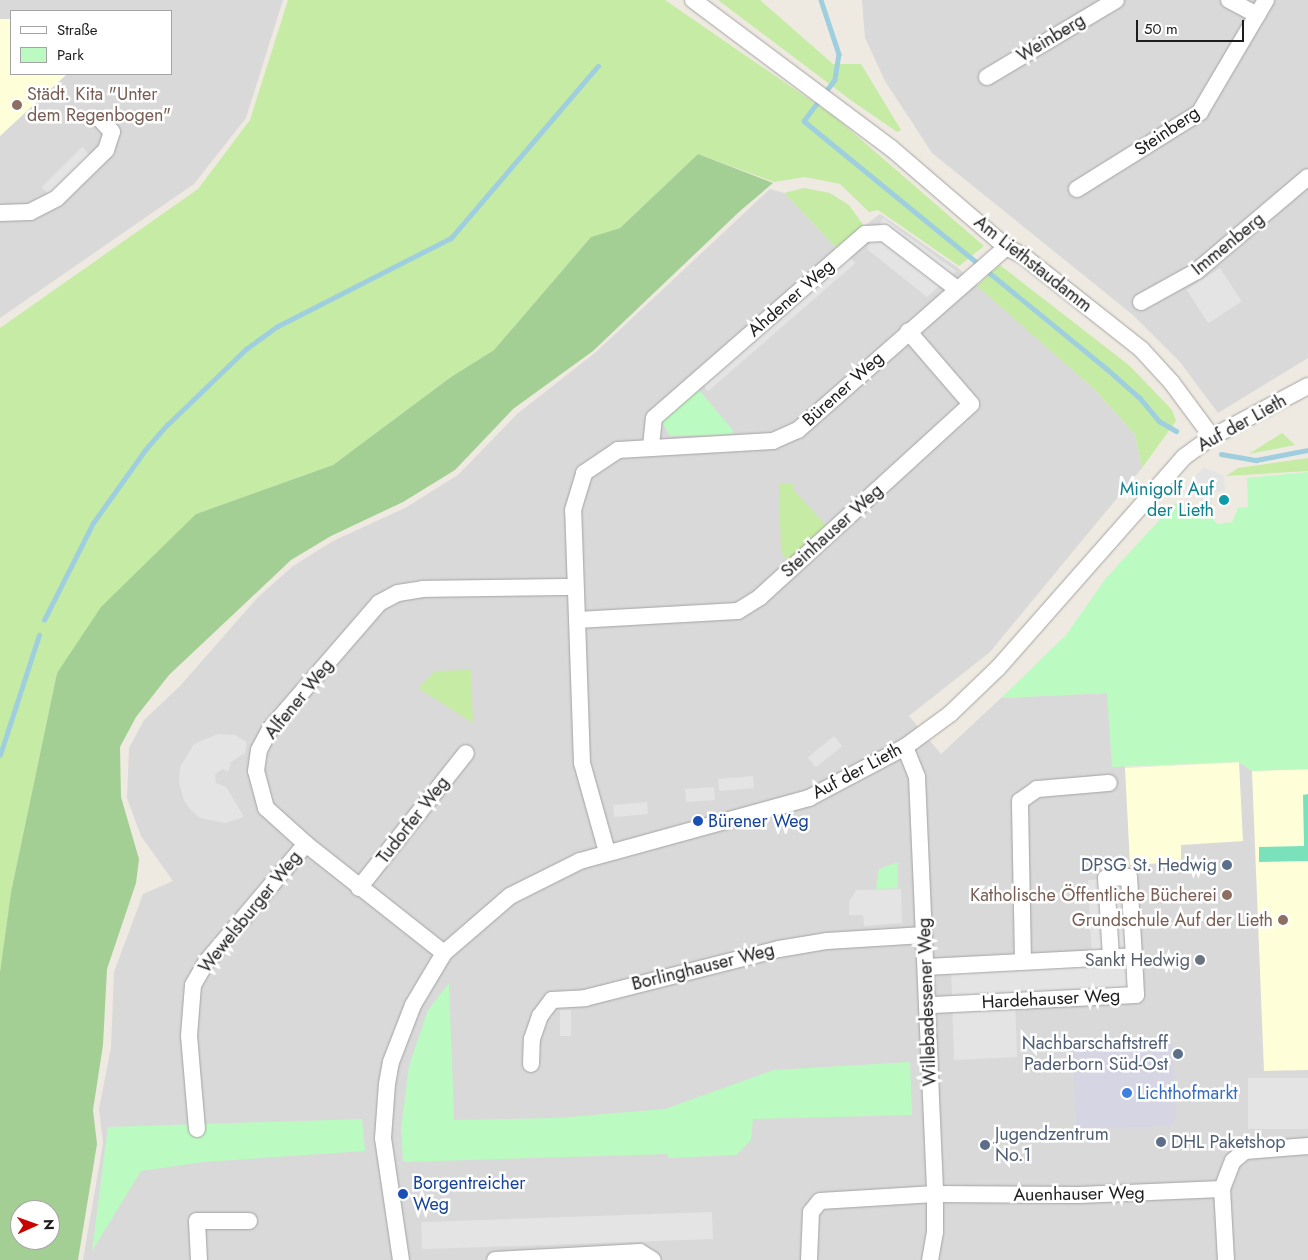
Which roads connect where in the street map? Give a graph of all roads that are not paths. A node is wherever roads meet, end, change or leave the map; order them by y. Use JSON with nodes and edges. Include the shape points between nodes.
{"nodes":[{"id":1,"x":693,"y":0,"type":"edge"},
{"id":2,"x":1116,"y":0,"type":"edge"},
{"id":3,"x":1229,"y":0,"type":"edge"},
{"id":4,"x":1266,"y":0,"type":"edge"},
{"id":5,"x":1257,"y":15,"type":"junction"},
{"id":6,"x":987,"y":77,"type":"dead end"},
{"id":7,"x":100,"y":119,"type":"dead end"},
{"id":8,"x":1308,"y":177,"type":"edge"},
{"id":9,"x":1077,"y":189,"type":"dead end"},
{"id":10,"x":0,"y":213,"type":"edge"},
{"id":11,"x":1006,"y":247,"type":"junction"},
{"id":12,"x":958,"y":289,"type":"junction"},
{"id":13,"x":1142,"y":302,"type":"dead end"},
{"id":14,"x":908,"y":331,"type":"junction"},
{"id":15,"x":1308,"y":386,"type":"edge"},
{"id":16,"x":1212,"y":437,"type":"junction"},
{"id":17,"x":652,"y":446,"type":"junction"},
{"id":18,"x":575,"y":587,"type":"junction"},
{"id":19,"x":577,"y":620,"type":"junction"},
{"id":20,"x":905,"y":747,"type":"junction"},
{"id":21,"x":466,"y":753,"type":"dead end"},
{"id":22,"x":1109,"y":783,"type":"dead end"},
{"id":23,"x":306,"y":844,"type":"junction"},
{"id":24,"x":607,"y":852,"type":"junction"},
{"id":25,"x":359,"y":888,"type":"junction"},
{"id":26,"x":924,"y":935,"type":"junction"},
{"id":27,"x":444,"y":953,"type":"junction"},
{"id":28,"x":1134,"y":956,"type":"junction"},
{"id":29,"x":1111,"y":957,"type":"junction"},
{"id":30,"x":1023,"y":961,"type":"junction"},
{"id":31,"x":926,"y":967,"type":"junction"},
{"id":32,"x":928,"y":1005,"type":"junction"},
{"id":33,"x":531,"y":1064,"type":"dead end"},
{"id":34,"x":197,"y":1129,"type":"dead end"},
{"id":35,"x":1308,"y":1146,"type":"edge"},
{"id":36,"x":1222,"y":1189,"type":"junction"},
{"id":37,"x":935,"y":1194,"type":"junction"},
{"id":38,"x":249,"y":1220,"type":"dead end"},
{"id":39,"x":199,"y":1260,"type":"edge"},
{"id":40,"x":401,"y":1260,"type":"edge"},
{"id":41,"x":495,"y":1260,"type":"edge"},
{"id":42,"x":519,"y":1260,"type":"edge"},
{"id":43,"x":653,"y":1260,"type":"edge"},
{"id":44,"x":809,"y":1260,"type":"edge"},
{"id":45,"x":930,"y":1260,"type":"edge"},
{"id":46,"x":1226,"y":1260,"type":"edge"}],
"edges":[{"from":1,"to":11,"type":"street","name":"Am Liethstaudamm","via":[[890,148]]},
{"from":2,"to":6,"type":"street","name":"Weinberg"},
{"from":3,"to":5,"type":"street"},
{"from":4,"to":5,"type":"street","name":"Steinberg"},
{"from":5,"to":9,"type":"street","name":"Steinberg","via":[[1200,112]]},
{"from":7,"to":10,"type":"street","via":[[112,132],[106,150],[57,198],[30,212]]},
{"from":8,"to":13,"type":"street","name":"Immenberg","via":[[1198,271]]},
{"from":11,"to":12,"type":"street","name":"Bürener Weg"},
{"from":11,"to":16,"type":"street","name":"Am Liethstaudamm","via":[[1022,255],[1141,349],[1172,382]]},
{"from":12,"to":14,"type":"street","name":"Bürener Weg"},
{"from":12,"to":17,"type":"street","name":"Ahdener Weg","via":[[884,233],[864,234],[654,418]]},
{"from":14,"to":17,"type":"street","name":"Bürener Weg","via":[[798,430],[772,441]]},
{"from":14,"to":19,"type":"street","name":"Steinhauser Weg","via":[[971,404],[760,597],[738,611]]},
{"from":15,"to":16,"type":"street","name":"Auf der Lieth"},
{"from":16,"to":20,"type":"street","name":"Auf der Lieth","via":[[1165,475],[998,668],[950,714]]},
{"from":17,"to":18,"type":"street","name":"Bürener Weg","via":[[618,450],[584,474],[573,510]]},
{"from":18,"to":19,"type":"street","name":"Bürener Weg"},
{"from":18,"to":23,"type":"street","name":"Alfener Weg","via":[[423,589],[398,593],[379,603],[270,730],[259,750],[256,771],[266,808]]},
{"from":19,"to":24,"type":"street","name":"Bürener Weg","via":[[582,763]]},
{"from":20,"to":24,"type":"street","name":"Auf der Lieth","via":[[809,798]]},
{"from":20,"to":26,"type":"street","name":"Willebadessener Weg","via":[[918,776]]},
{"from":21,"to":25,"type":"street","name":"Tudorfer Weg"},
{"from":22,"to":30,"type":"street","via":[[1037,789],[1020,801]]},
{"from":23,"to":25,"type":"street","name":"Alfener Weg"},
{"from":23,"to":34,"type":"street","name":"Wewelsburger Weg","via":[[207,962],[193,985],[189,1036]]},
{"from":24,"to":27,"type":"street","name":"Auf der Lieth","via":[[580,861],[510,896]]},
{"from":25,"to":27,"type":"street","name":"Alfener Weg"},
{"from":26,"to":31,"type":"street","name":"Willebadessener Weg"},
{"from":26,"to":33,"type":"street","name":"Borlinghauser Weg","via":[[827,941],[779,949],[586,998],[552,1000],[540,1016],[532,1039]]},
{"from":27,"to":40,"type":"street","name":"Auf der Lieth","via":[[413,1005],[391,1062],[387,1084],[383,1138]]},
{"from":28,"to":29,"type":"street"},
{"from":28,"to":29,"type":"street","name":"Hardehauser Weg","via":[[1130,877],[1106,878]]},
{"from":28,"to":32,"type":"street","name":"Hardehauser Weg","via":[[1136,995]]},
{"from":29,"to":30,"type":"street"},
{"from":30,"to":31,"type":"street"},
{"from":31,"to":32,"type":"street","name":"Willebadessener Weg"},
{"from":32,"to":37,"type":"street","name":"Willebadessener Weg"},
{"from":35,"to":36,"type":"street","via":[[1246,1151],[1233,1161]]},
{"from":36,"to":37,"type":"street","name":"Auenhauser Weg","via":[[1079,1195]]},
{"from":36,"to":46,"type":"street"},
{"from":37,"to":44,"type":"street","name":"Auenhauser Weg","via":[[820,1201],[811,1212]]},
{"from":37,"to":45,"type":"street","name":"Willebadessener Weg","via":[[935,1232]]},
{"from":38,"to":39,"type":"street","via":[[197,1222]]},
{"from":41,"to":42,"type":"street"},
{"from":42,"to":43,"type":"street","via":[[640,1252]]}]}
